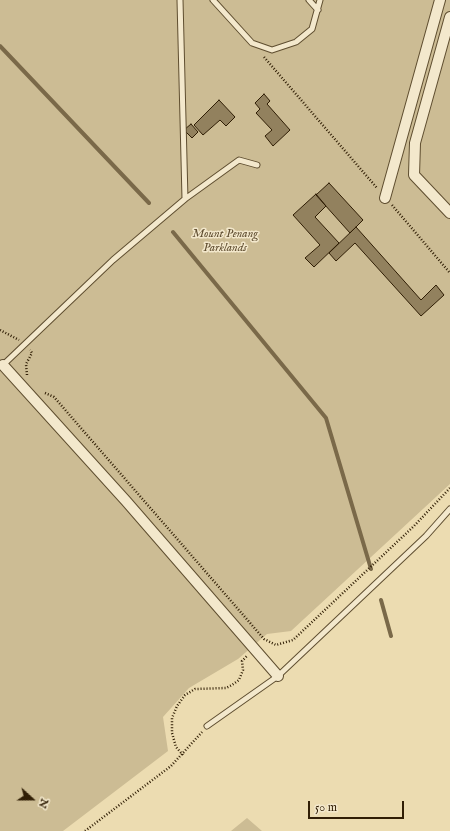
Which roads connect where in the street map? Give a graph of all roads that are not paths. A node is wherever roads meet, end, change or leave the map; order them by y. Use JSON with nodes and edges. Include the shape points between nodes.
{"nodes":[{"id":1,"x":180,"y":0,"type":"edge"},
{"id":2,"x":213,"y":0,"type":"edge"},
{"id":3,"x":309,"y":0,"type":"edge"},
{"id":4,"x":320,"y":0,"type":"edge"},
{"id":5,"x":440,"y":0,"type":"edge"},
{"id":6,"x":318,"y":10,"type":"junction"},
{"id":7,"x":450,"y":17,"type":"edge"},
{"id":8,"x":257,"y":165,"type":"dead end"},
{"id":9,"x":385,"y":198,"type":"road end"},
{"id":10,"x":185,"y":199,"type":"junction"},
{"id":11,"x":450,"y":213,"type":"edge"},
{"id":12,"x":1,"y":365,"type":"edge"},
{"id":13,"x":450,"y":509,"type":"edge"},
{"id":14,"x":278,"y":676,"type":"junction"},
{"id":15,"x":207,"y":726,"type":"road end"}],
"edges":[{"from":1,"to":10,"type":"lane"},
{"from":2,"to":6,"type":"lane","via":[[252,43],[272,50],[296,42],[312,29]]},
{"from":3,"to":6,"type":"lane"},
{"from":4,"to":6,"type":"lane"},
{"from":5,"to":9,"type":"street"},
{"from":7,"to":11,"type":"street","via":[[415,144],[414,175]]},
{"from":8,"to":10,"type":"lane","via":[[239,160]]},
{"from":10,"to":12,"type":"lane","via":[[113,260]]},
{"from":12,"to":14,"type":"street"},
{"from":13,"to":14,"type":"lane","via":[[426,536]]},
{"from":14,"to":15,"type":"lane"}]}
